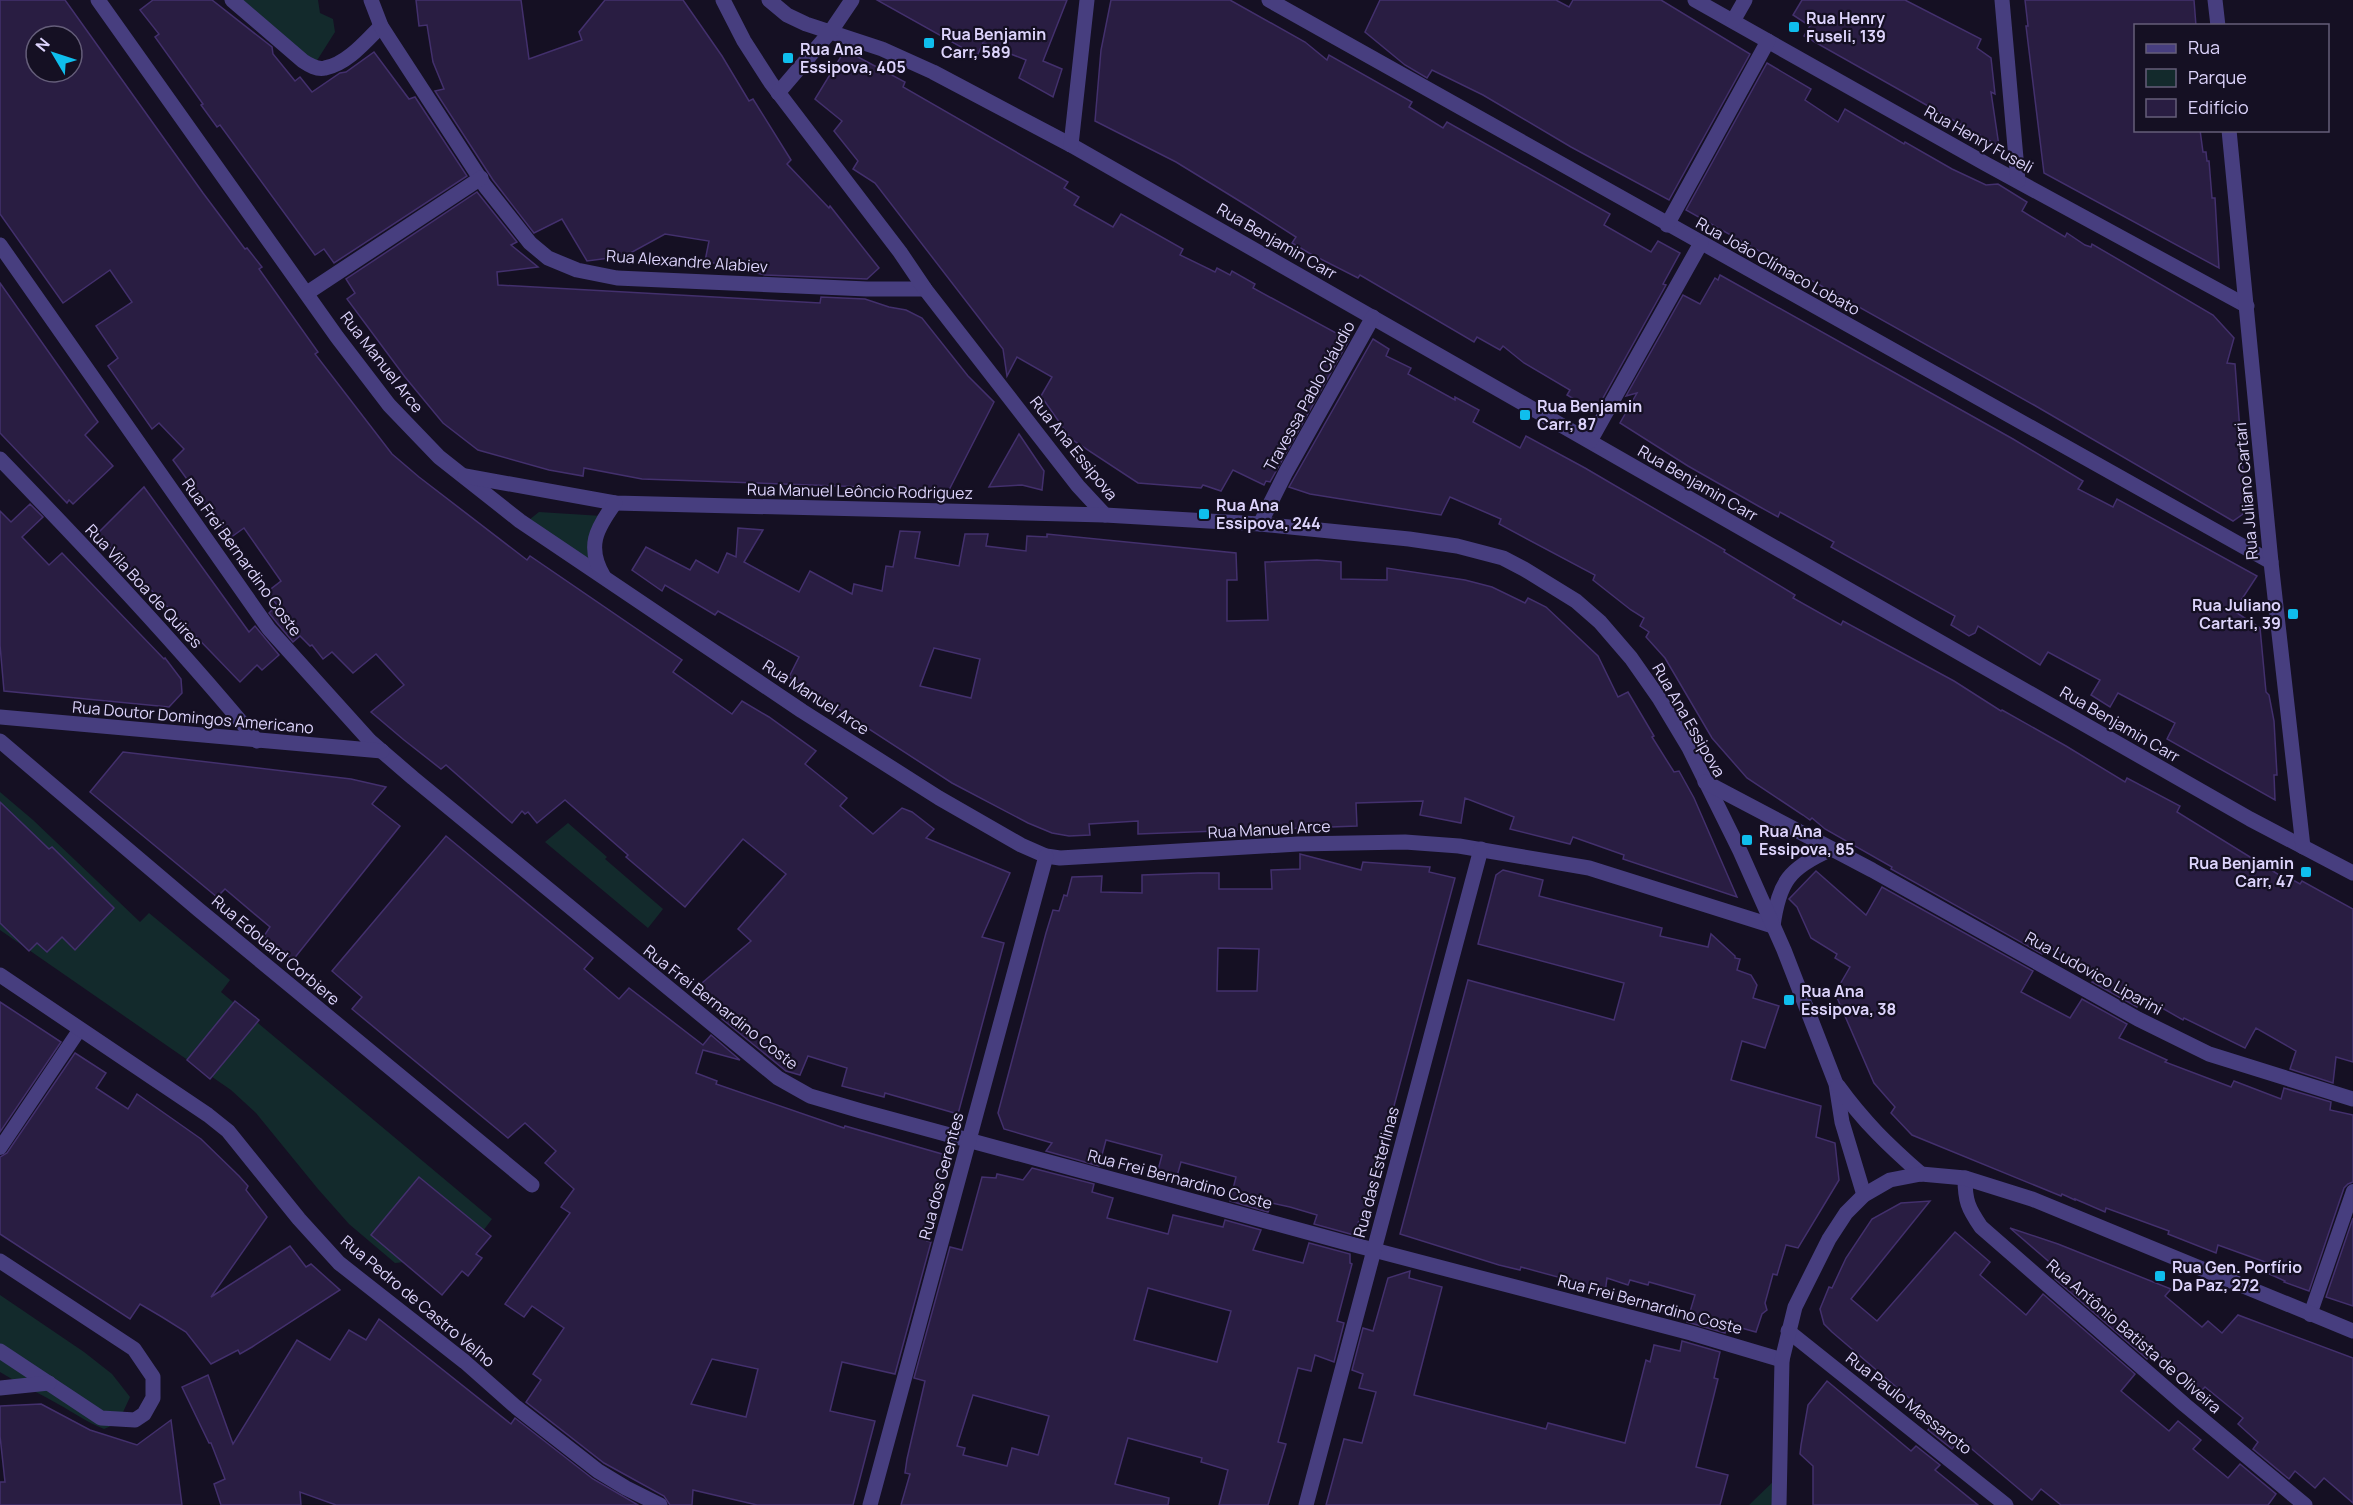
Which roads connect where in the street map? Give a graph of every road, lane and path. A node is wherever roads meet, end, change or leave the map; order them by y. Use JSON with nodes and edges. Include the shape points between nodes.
{"nodes":[{"id":1,"x":98,"y":0,"type":"edge"},
{"id":2,"x":232,"y":0,"type":"edge"},
{"id":3,"x":371,"y":0,"type":"edge"},
{"id":4,"x":723,"y":0,"type":"edge"},
{"id":5,"x":769,"y":0,"type":"edge"},
{"id":6,"x":852,"y":0,"type":"edge"},
{"id":7,"x":1087,"y":0,"type":"edge"},
{"id":8,"x":1269,"y":0,"type":"edge"},
{"id":9,"x":1695,"y":0,"type":"edge"},
{"id":10,"x":1745,"y":0,"type":"edge"},
{"id":11,"x":2002,"y":0,"type":"edge"},
{"id":12,"x":2215,"y":0,"type":"edge"},
{"id":13,"x":1733,"y":21,"type":"junction"},
{"id":14,"x":2218,"y":24,"type":"edge"},
{"id":15,"x":381,"y":26,"type":"junction"},
{"id":16,"x":831,"y":31,"type":"junction"},
{"id":17,"x":1768,"y":41,"type":"junction"},
{"id":18,"x":778,"y":93,"type":"junction"},
{"id":19,"x":2229,"y":132,"type":"edge"},
{"id":20,"x":1071,"y":145,"type":"junction"},
{"id":21,"x":481,"y":178,"type":"junction"},
{"id":22,"x":2018,"y":181,"type":"junction"},
{"id":23,"x":1667,"y":225,"type":"junction"},
{"id":24,"x":1701,"y":243,"type":"junction"},
{"id":25,"x":0,"y":245,"type":"edge"},
{"id":26,"x":925,"y":289,"type":"junction"},
{"id":27,"x":307,"y":293,"type":"junction"},
{"id":28,"x":2247,"y":306,"type":"junction"},
{"id":29,"x":1373,"y":317,"type":"junction"},
{"id":30,"x":1590,"y":441,"type":"junction"},
{"id":31,"x":0,"y":459,"type":"edge"},
{"id":32,"x":462,"y":475,"type":"junction"},
{"id":33,"x":615,"y":503,"type":"junction"},
{"id":34,"x":1105,"y":515,"type":"junction"},
{"id":35,"x":1260,"y":524,"type":"junction"},
{"id":36,"x":2271,"y":562,"type":"junction"},
{"id":37,"x":606,"y":579,"type":"junction"},
{"id":38,"x":0,"y":717,"type":"edge"},
{"id":39,"x":0,"y":741,"type":"edge"},
{"id":40,"x":257,"y":741,"type":"junction"},
{"id":41,"x":382,"y":751,"type":"junction"},
{"id":42,"x":1705,"y":782,"type":"junction"},
{"id":43,"x":2303,"y":847,"type":"junction"},
{"id":44,"x":1481,"y":849,"type":"junction"},
{"id":45,"x":1830,"y":850,"type":"junction"},
{"id":46,"x":1046,"y":856,"type":"junction"},
{"id":47,"x":2353,"y":873,"type":"edge"},
{"id":48,"x":1773,"y":926,"type":"junction"},
{"id":49,"x":0,"y":975,"type":"edge"},
{"id":50,"x":80,"y":1029,"type":"junction"},
{"id":51,"x":1836,"y":1084,"type":"junction"},
{"id":52,"x":2353,"y":1099,"type":"edge"},
{"id":53,"x":970,"y":1141,"type":"junction"},
{"id":54,"x":0,"y":1148,"type":"edge"},
{"id":55,"x":1921,"y":1174,"type":"junction"},
{"id":56,"x":1965,"y":1178,"type":"junction"},
{"id":57,"x":532,"y":1185,"type":"dead end"},
{"id":58,"x":2353,"y":1191,"type":"edge"},
{"id":59,"x":1864,"y":1195,"type":"junction"},
{"id":60,"x":1375,"y":1250,"type":"junction"},
{"id":61,"x":0,"y":1261,"type":"edge"},
{"id":62,"x":2310,"y":1315,"type":"junction"},
{"id":63,"x":1788,"y":1331,"type":"junction"},
{"id":64,"x":2353,"y":1331,"type":"edge"},
{"id":65,"x":0,"y":1351,"type":"edge"},
{"id":66,"x":1782,"y":1360,"type":"junction"},
{"id":67,"x":49,"y":1383,"type":"junction"},
{"id":68,"x":0,"y":1388,"type":"edge"},
{"id":69,"x":660,"y":1505,"type":"edge"},
{"id":70,"x":870,"y":1505,"type":"edge"},
{"id":71,"x":1306,"y":1505,"type":"edge"},
{"id":72,"x":1779,"y":1505,"type":"edge"},
{"id":73,"x":2006,"y":1505,"type":"edge"},
{"id":74,"x":2305,"y":1505,"type":"edge"}],
"edges":[{"from":1,"to":27,"type":"street","name":"Rua Manuel Arce"},
{"from":2,"to":15,"type":"street","via":[[303,61],[323,69],[346,58]]},
{"from":3,"to":15,"type":"street","name":"Rua Alexandre Alabiev"},
{"from":4,"to":18,"type":"street","name":"Rua Ana Essipova"},
{"from":5,"to":16,"type":"street","name":"Rua Benjamin Carr","via":[[788,15]]},
{"from":6,"to":16,"type":"street"},
{"from":7,"to":20,"type":"street"},
{"from":8,"to":23,"type":"street","name":"Rua João Clímaco Lobato"},
{"from":9,"to":13,"type":"street","name":"Rua Henry Fuseli"},
{"from":10,"to":13,"type":"street"},
{"from":11,"to":22,"type":"street"},
{"from":12,"to":14,"type":"street"},
{"from":13,"to":17,"type":"street","name":"Rua Henry Fuseli"},
{"from":15,"to":21,"type":"street","name":"Rua Alexandre Alabiev"},
{"from":16,"to":18,"type":"street"},
{"from":16,"to":20,"type":"street","name":"Rua Benjamin Carr","via":[[933,72]]},
{"from":17,"to":22,"type":"street","name":"Rua Henry Fuseli"},
{"from":17,"to":23,"type":"street"},
{"from":18,"to":26,"type":"street","name":"Rua Ana Essipova"},
{"from":19,"to":28,"type":"street","name":"Rua Juliano Cartari"},
{"from":20,"to":29,"type":"street","name":"Rua Benjamin Carr"},
{"from":21,"to":26,"type":"street","name":"Rua Alexandre Alabiev","via":[[530,243],[548,258],[577,270],[617,278]]},
{"from":21,"to":27,"type":"street"},
{"from":22,"to":28,"type":"street","name":"Rua Henry Fuseli"},
{"from":23,"to":24,"type":"street","name":"Rua João Clímaco Lobato"},
{"from":24,"to":30,"type":"street"},
{"from":24,"to":36,"type":"street","name":"Rua João Clímaco Lobato"},
{"from":25,"to":41,"type":"street","name":"Rua Frei Bernardino Coste","via":[[269,629]]},
{"from":26,"to":34,"type":"street","name":"Rua Ana Essipova","via":[[1078,486]]},
{"from":27,"to":32,"type":"street","name":"Rua Manuel Arce","via":[[390,405],[439,457]]},
{"from":28,"to":36,"type":"street","name":"Rua Juliano Cartari"},
{"from":29,"to":30,"type":"street","name":"Rua Benjamin Carr"},
{"from":29,"to":35,"type":"street","name":"Travessa Pablo Cláudio"},
{"from":30,"to":43,"type":"street","name":"Rua Benjamin Carr"},
{"from":31,"to":40,"type":"street","name":"Rua Vila Boa de Quires","via":[[111,574]]},
{"from":32,"to":33,"type":"street","name":"Rua Manuel Leôncio Rodriguez"},
{"from":32,"to":37,"type":"street","name":"Rua Manuel Arce","via":[[520,521]]},
{"from":33,"to":34,"type":"street","name":"Rua Manuel Leôncio Rodriguez"},
{"from":33,"to":37,"type":"street","via":[[595,536],[594,554]]},
{"from":34,"to":35,"type":"street","name":"Rua Ana Essipova"},
{"from":35,"to":42,"type":"street","name":"Rua Ana Essipova","via":[[1457,546],[1503,558],[1545,580],[1600,622],[1631,658],[1659,698]]},
{"from":36,"to":43,"type":"street","name":"Rua Juliano Cartari"},
{"from":37,"to":46,"type":"street","name":"Rua Manuel Arce","via":[[939,798]]},
{"from":38,"to":40,"type":"street","name":"Rua Doutor Domingos Americano"},
{"from":39,"to":57,"type":"street","name":"Rua Edouard Corbiere"},
{"from":40,"to":41,"type":"street","name":"Rua Doutor Domingos Americano"},
{"from":41,"to":53,"type":"street","name":"Rua Frei Bernardino Coste","via":[[777,1078],[810,1096]]},
{"from":42,"to":45,"type":"street","name":"Rua Ludovico Liparini"},
{"from":42,"to":48,"type":"street","name":"Rua Ana Essipova"},
{"from":43,"to":47,"type":"street","name":"Rua Benjamin Carr"},
{"from":44,"to":46,"type":"street","name":"Rua Manuel Arce","via":[[1405,842]]},
{"from":44,"to":48,"type":"street","name":"Rua Manuel Arce","via":[[1589,868]]},
{"from":44,"to":60,"type":"street","name":"Rua das Esterlinas"},
{"from":45,"to":48,"type":"street","via":[[1798,867],[1783,884],[1776,900]]},
{"from":45,"to":52,"type":"street","name":"Rua Ludovico Liparini","via":[[2209,1054]]},
{"from":46,"to":53,"type":"street","name":"Rua dos Gerentes"},
{"from":48,"to":51,"type":"street","name":"Rua Ana Essipova"},
{"from":49,"to":50,"type":"street","name":"Rua Pedro de Castro Velho"},
{"from":50,"to":54,"type":"lane"},
{"from":50,"to":69,"type":"street","name":"Rua Pedro de Castro Velho","via":[[228,1131],[339,1263],[598,1471]]},
{"from":51,"to":55,"type":"street","name":"Rua Ana Essipova","via":[[1882,1140]]},
{"from":51,"to":59,"type":"street","name":"Rua Ana Essipova","via":[[1842,1122]]},
{"from":53,"to":60,"type":"street","name":"Rua Frei Bernardino Coste"},
{"from":53,"to":70,"type":"street","name":"Rua dos Gerentes"},
{"from":55,"to":56,"type":"street"},
{"from":55,"to":59,"type":"street","via":[[1890,1180]]},
{"from":56,"to":62,"type":"street","via":[[2032,1199]]},
{"from":56,"to":74,"type":"street","name":"Rua Antônio Batista de Oliveira","via":[[1965,1198],[1981,1227]]},
{"from":58,"to":62,"type":"lane"},
{"from":59,"to":63,"type":"street","via":[[1829,1239],[1795,1307]]},
{"from":60,"to":66,"type":"street","name":"Rua Frei Bernardino Coste"},
{"from":60,"to":71,"type":"street","name":"Rua das Esterlinas"},
{"from":61,"to":67,"type":"street","via":[[134,1349],[153,1377],[153,1398],[144,1414],[135,1420],[101,1418]]},
{"from":62,"to":64,"type":"street"},
{"from":63,"to":66,"type":"street"},
{"from":63,"to":73,"type":"street","name":"Rua Paulo Massaroto"},
{"from":65,"to":67,"type":"street"},
{"from":66,"to":72,"type":"street"},
{"from":67,"to":68,"type":"street"}]}
